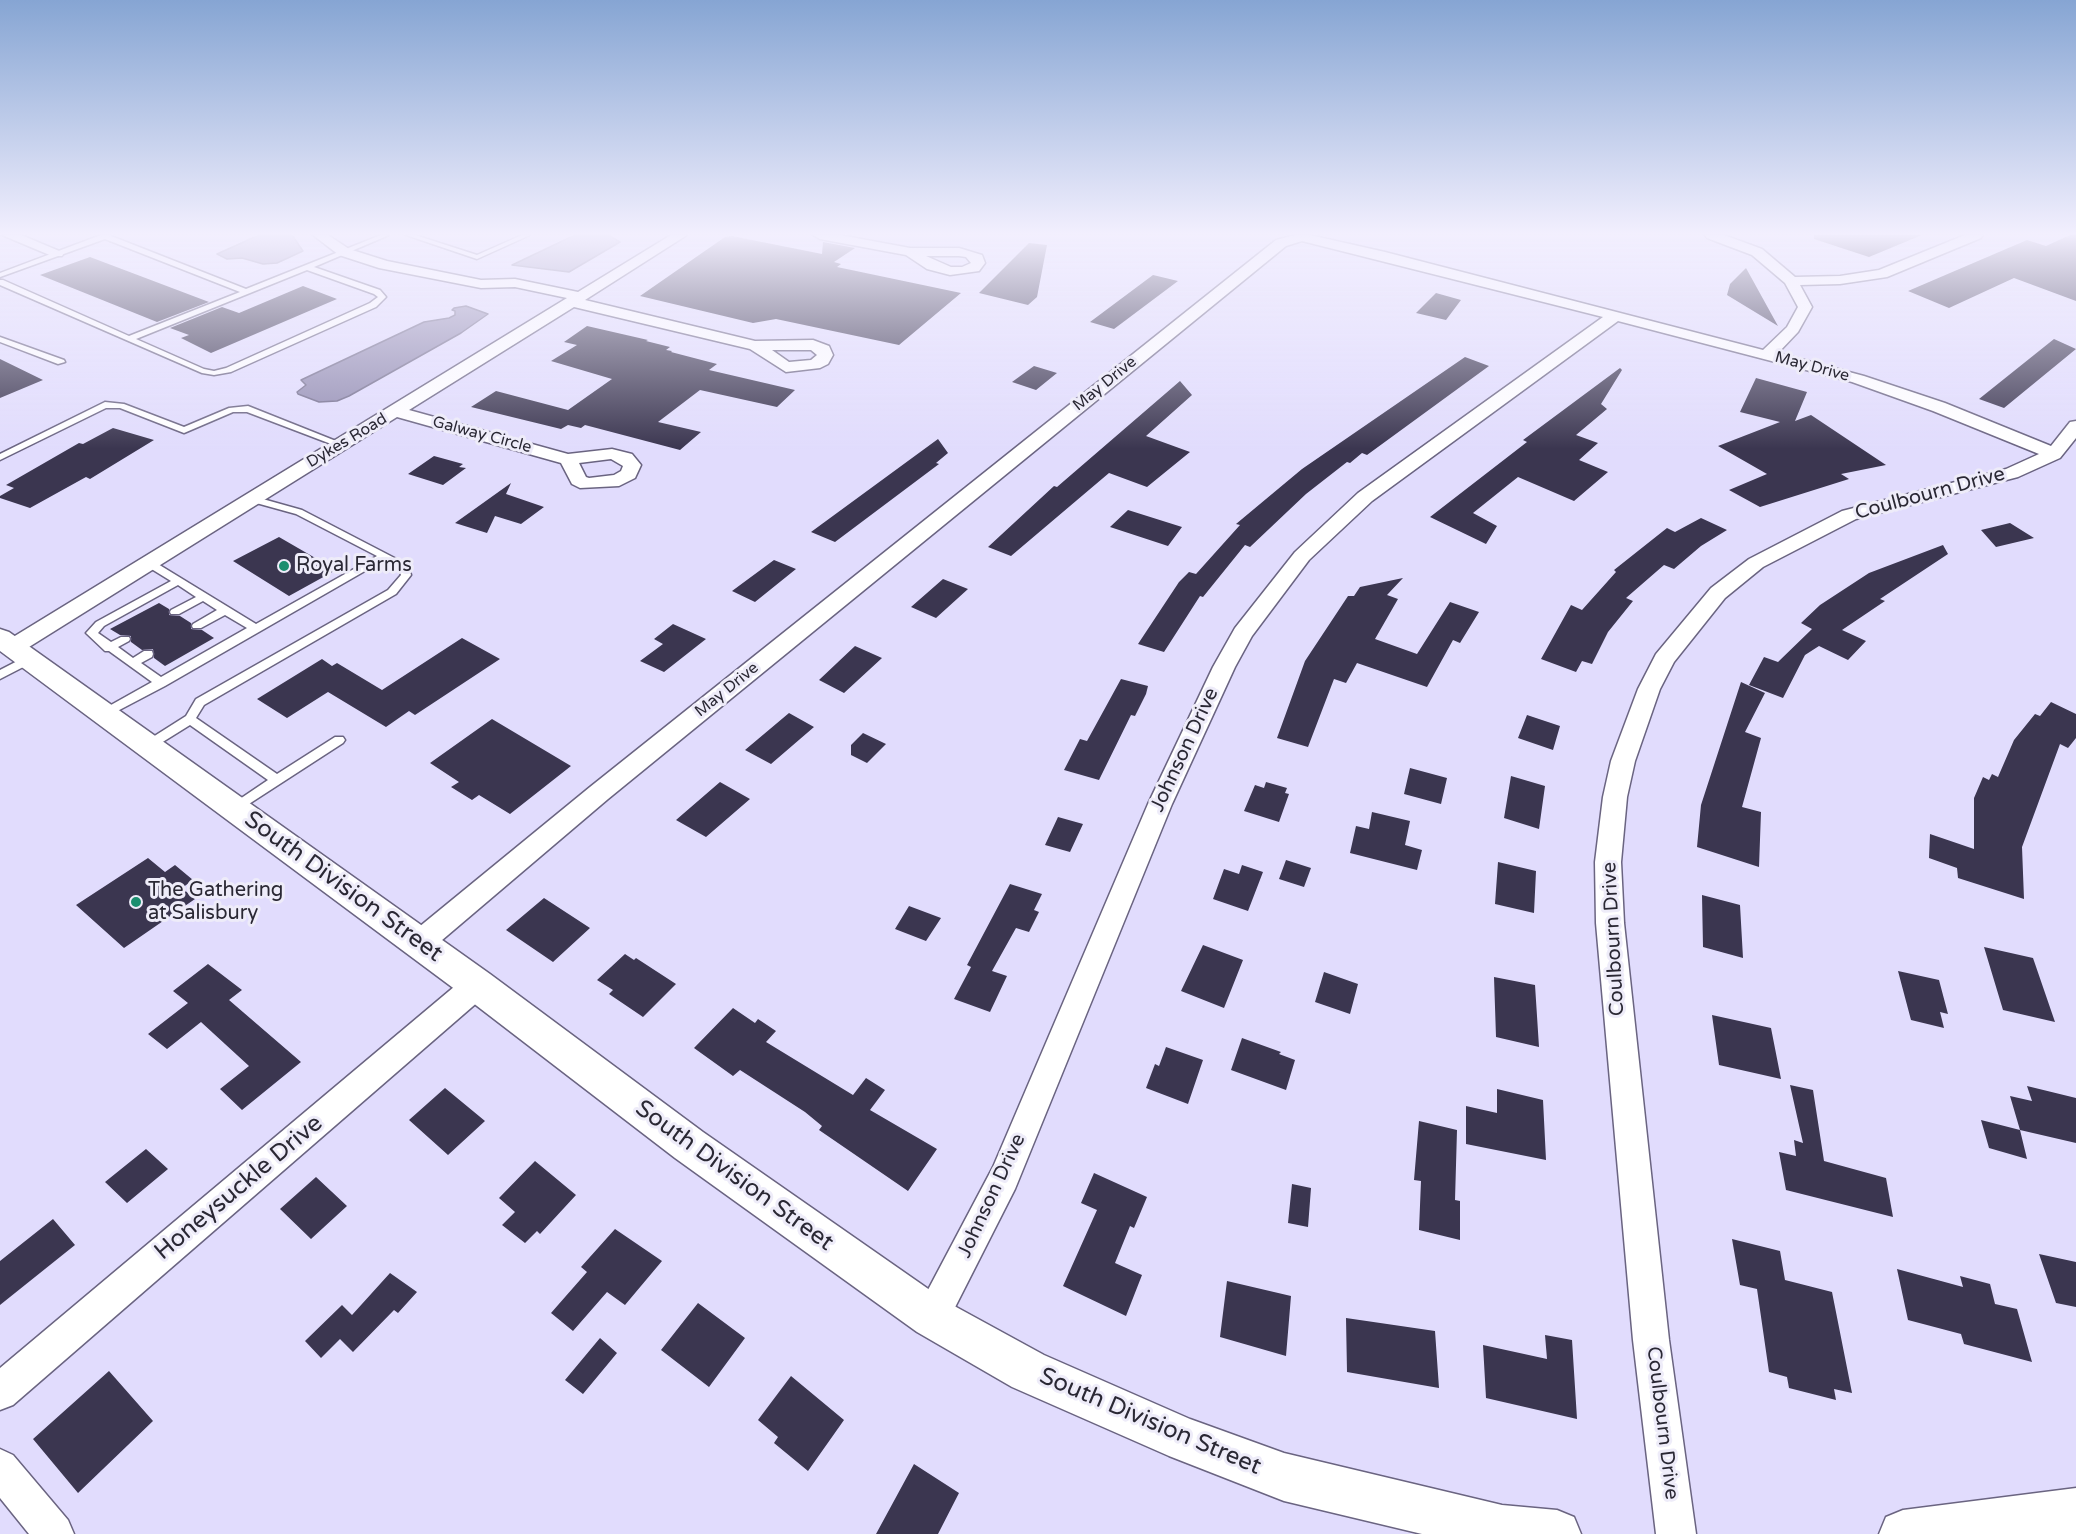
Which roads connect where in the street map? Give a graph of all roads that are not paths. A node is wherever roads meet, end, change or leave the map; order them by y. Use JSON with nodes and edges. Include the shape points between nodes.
{"nodes":[{"id":1,"x":56,"y":307,"type":"edge"},
{"id":2,"x":210,"y":307,"type":"edge"},
{"id":3,"x":369,"y":307,"type":"edge"},
{"id":4,"x":566,"y":307,"type":"edge"},
{"id":5,"x":592,"y":307,"type":"edge"},
{"id":6,"x":1202,"y":307,"type":"edge"},
{"id":7,"x":1578,"y":307,"type":"edge"},
{"id":8,"x":1805,"y":307,"type":"edge"},
{"id":9,"x":1615,"y":316,"type":"junction"},
{"id":10,"x":0,"y":339,"type":"edge"},
{"id":11,"x":129,"y":339,"type":"junction"},
{"id":12,"x":755,"y":345,"type":"dead end"},
{"id":13,"x":1767,"y":355,"type":"junction"},
{"id":14,"x":62,"y":362,"type":"dead end"},
{"id":15,"x":396,"y":412,"type":"junction"},
{"id":16,"x":2076,"y":426,"type":"edge"},
{"id":17,"x":342,"y":444,"type":"junction"},
{"id":18,"x":2054,"y":454,"type":"junction"},
{"id":19,"x":0,"y":458,"type":"edge"},
{"id":20,"x":568,"y":459,"type":"dead end"},
{"id":21,"x":252,"y":499,"type":"junction"},
{"id":22,"x":384,"y":556,"type":"junction"},
{"id":23,"x":149,"y":563,"type":"junction"},
{"id":24,"x":178,"y":581,"type":"junction"},
{"id":25,"x":203,"y":597,"type":"junction"},
{"id":26,"x":225,"y":610,"type":"junction"},
{"id":27,"x":175,"y":612,"type":"dead end"},
{"id":28,"x":197,"y":626,"type":"dead end"},
{"id":29,"x":256,"y":629,"type":"junction"},
{"id":30,"x":125,"y":639,"type":"dead end"},
{"id":31,"x":109,"y":648,"type":"junction"},
{"id":32,"x":11,"y":654,"type":"edge"},
{"id":33,"x":147,"y":654,"type":"dead end"},
{"id":34,"x":132,"y":663,"type":"junction"},
{"id":35,"x":161,"y":683,"type":"junction"},
{"id":36,"x":106,"y":713,"type":"junction"},
{"id":37,"x":189,"y":719,"type":"junction"},
{"id":38,"x":339,"y":740,"type":"dead end"},
{"id":39,"x":149,"y":745,"type":"junction"},
{"id":40,"x":277,"y":780,"type":"junction"},
{"id":41,"x":235,"y":808,"type":"junction"},
{"id":42,"x":417,"y":944,"type":"junction"},
{"id":43,"x":477,"y":985,"type":"junction"},
{"id":44,"x":932,"y":1317,"type":"junction"},
{"id":45,"x":0,"y":1392,"type":"edge"},
{"id":46,"x":0,"y":1468,"type":"edge"},
{"id":47,"x":2076,"y":1512,"type":"edge"},
{"id":48,"x":54,"y":1534,"type":"edge"},
{"id":49,"x":1557,"y":1534,"type":"edge"},
{"id":50,"x":1676,"y":1534,"type":"edge"},
{"id":51,"x":1903,"y":1534,"type":"edge"}],
"edges":[{"from":1,"to":11,"type":"lane"},
{"from":2,"to":11,"type":"lane"},
{"from":3,"to":11,"type":"lane","via":[[214,373]]},
{"from":4,"to":15,"type":"street","name":"Dykes Road"},
{"from":5,"to":12,"type":"street"},
{"from":6,"to":42,"type":"street","name":"May Drive"},
{"from":7,"to":9,"type":"street","name":"May Drive"},
{"from":8,"to":13,"type":"street","via":[[1793,329]]},
{"from":9,"to":13,"type":"street","name":"May Drive"},
{"from":9,"to":44,"type":"street","name":"Johnson Drive","via":[[1365,496],[1302,556],[1243,633],[1160,804],[1004,1178]]},
{"from":10,"to":14,"type":"lane"},
{"from":13,"to":18,"type":"street","name":"May Drive","via":[[1858,379]]},
{"from":15,"to":17,"type":"street","name":"Dykes Road"},
{"from":15,"to":20,"type":"street","name":"Galway Circle"},
{"from":16,"to":18,"type":"street","name":"Coulbourn Drive"},
{"from":17,"to":19,"type":"lane","via":[[248,409],[232,410],[184,430],[121,406],[105,405]]},
{"from":17,"to":21,"type":"street","name":"Dykes Road"},
{"from":18,"to":50,"type":"street","name":"Coulbourn Drive","via":[[2012,473],[1849,514],[1756,563],[1718,593],[1664,659],[1627,751],[1615,797],[1609,851],[1610,923],[1651,1340]]},
{"from":21,"to":22,"type":"lane","via":[[299,512]]},
{"from":21,"to":23,"type":"street","name":"Dykes Road"},
{"from":22,"to":29,"type":"lane"},
{"from":22,"to":37,"type":"lane","via":[[404,567],[406,575],[400,585],[200,702]]},
{"from":23,"to":24,"type":"lane"},
{"from":23,"to":32,"type":"street","name":"Dykes Road"},
{"from":24,"to":25,"type":"lane"},
{"from":24,"to":31,"type":"lane","via":[[100,624],[91,633]]},
{"from":25,"to":26,"type":"lane"},
{"from":25,"to":27,"type":"lane"},
{"from":26,"to":28,"type":"lane"},
{"from":26,"to":29,"type":"lane"},
{"from":29,"to":35,"type":"lane"},
{"from":30,"to":31,"type":"lane"},
{"from":31,"to":34,"type":"lane"},
{"from":32,"to":36,"type":"street","name":"South Division Street"},
{"from":33,"to":34,"type":"lane"},
{"from":34,"to":35,"type":"lane"},
{"from":35,"to":36,"type":"lane"},
{"from":36,"to":39,"type":"street","name":"South Division Street"},
{"from":37,"to":39,"type":"lane"},
{"from":37,"to":40,"type":"lane"},
{"from":38,"to":40,"type":"lane"},
{"from":39,"to":41,"type":"street","name":"South Division Street"},
{"from":40,"to":41,"type":"lane"},
{"from":41,"to":42,"type":"street","name":"South Division Street"},
{"from":42,"to":43,"type":"street","name":"South Division Street"},
{"from":43,"to":44,"type":"street","name":"South Division Street","via":[[689,1145]]},
{"from":43,"to":45,"type":"street","name":"Honeysuckle Drive"},
{"from":44,"to":49,"type":"street","name":"South Division Street","via":[[1028,1371],[1185,1440],[1284,1477],[1502,1529]]},
{"from":46,"to":48,"type":"street"},
{"from":47,"to":51,"type":"street"}]}
